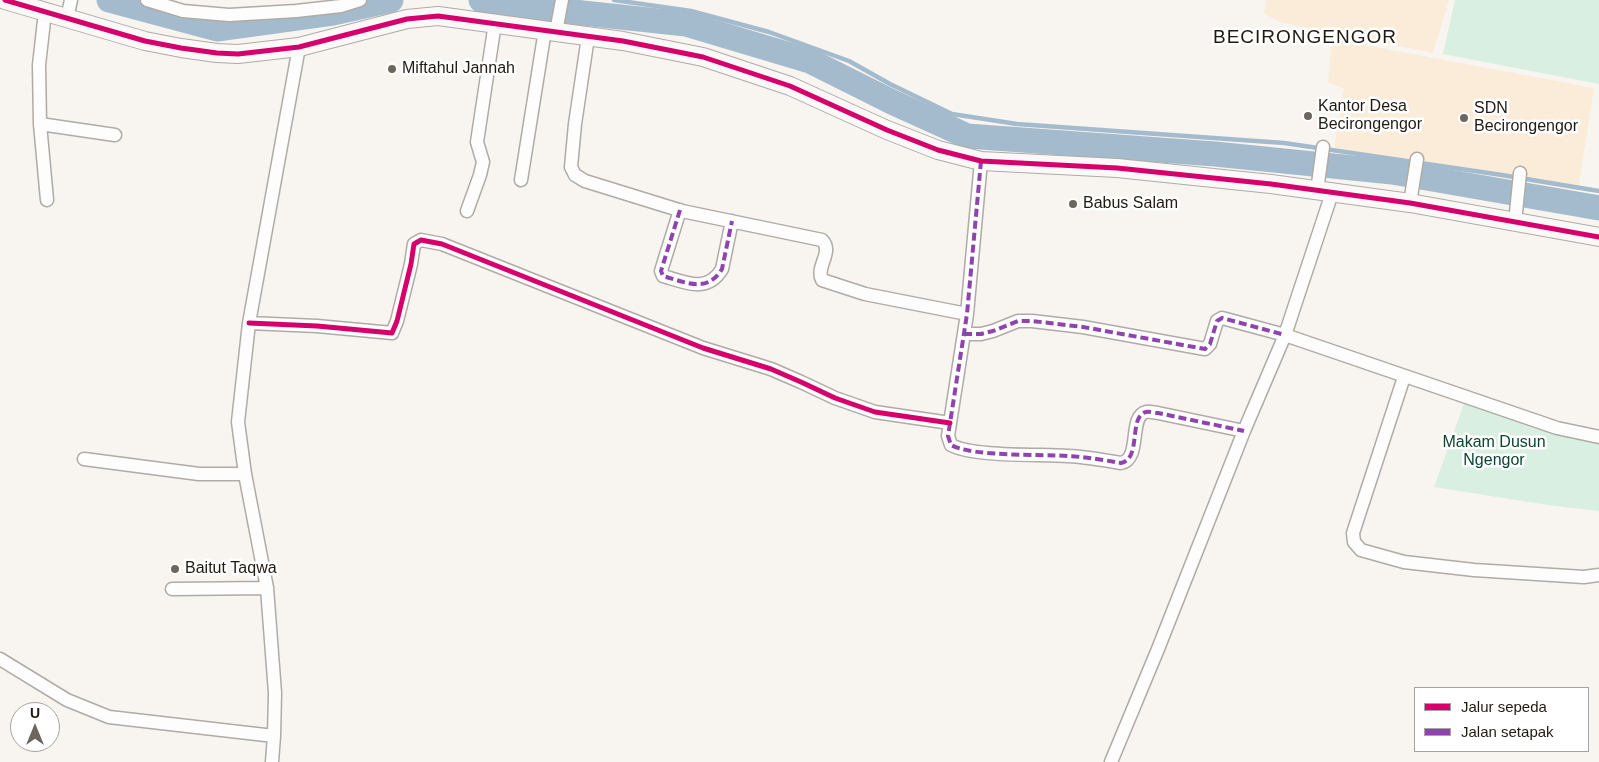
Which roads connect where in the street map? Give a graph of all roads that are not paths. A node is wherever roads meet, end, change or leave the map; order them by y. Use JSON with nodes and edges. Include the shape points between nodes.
{"nodes":[{"id":1,"x":4,"y":0,"type":"edge"},
{"id":2,"x":146,"y":0,"type":"edge"},
{"id":3,"x":360,"y":0,"type":"edge"},
{"id":4,"x":559,"y":2,"type":"edge"},
{"id":5,"x":342,"y":3,"type":"edge"},
{"id":6,"x":69,"y":8,"type":"edge"},
{"id":7,"x":45,"y":12,"type":"junction"},
{"id":8,"x":495,"y":23,"type":"junction"},
{"id":9,"x":553,"y":29,"type":"junction"},
{"id":10,"x":588,"y":37,"type":"junction"},
{"id":11,"x":299,"y":47,"type":"junction"},
{"id":12,"x":40,"y":124,"type":"junction"},
{"id":13,"x":115,"y":135,"type":"dead end"},
{"id":14,"x":1322,"y":153,"type":"dead end"},
{"id":15,"x":981,"y":161,"type":"junction"},
{"id":16,"x":1416,"y":166,"type":"dead end"},
{"id":17,"x":521,"y":180,"type":"dead end"},
{"id":18,"x":1519,"y":182,"type":"dead end"},
{"id":19,"x":1323,"y":187,"type":"junction"},
{"id":20,"x":1411,"y":195,"type":"junction"},
{"id":21,"x":47,"y":200,"type":"dead end"},
{"id":22,"x":680,"y":210,"type":"junction"},
{"id":23,"x":467,"y":211,"type":"dead end"},
{"id":24,"x":1515,"y":214,"type":"junction"},
{"id":25,"x":732,"y":221,"type":"junction"},
{"id":26,"x":1599,"y":237,"type":"edge"},
{"id":27,"x":967,"y":314,"type":"junction"},
{"id":28,"x":249,"y":324,"type":"junction"},
{"id":29,"x":964,"y":334,"type":"junction"},
{"id":30,"x":1285,"y":335,"type":"junction"},
{"id":31,"x":1404,"y":377,"type":"junction"},
{"id":32,"x":950,"y":423,"type":"junction"},
{"id":33,"x":1244,"y":431,"type":"junction"},
{"id":34,"x":1599,"y":437,"type":"edge"},
{"id":35,"x":84,"y":459,"type":"dead end"},
{"id":36,"x":245,"y":474,"type":"junction"},
{"id":37,"x":1599,"y":575,"type":"edge"},
{"id":38,"x":267,"y":588,"type":"junction"},
{"id":39,"x":172,"y":590,"type":"dead end"},
{"id":40,"x":0,"y":659,"type":"edge"},
{"id":41,"x":274,"y":736,"type":"junction"},
{"id":42,"x":272,"y":762,"type":"edge"},
{"id":43,"x":1111,"y":762,"type":"edge"}],
"edges":[{"from":1,"to":7,"type":"street"},
{"from":2,"to":5,"type":"street","via":[[183,11],[229,15],[296,11]]},
{"from":3,"to":5,"type":"street"},
{"from":4,"to":9,"type":"street"},
{"from":6,"to":7,"type":"street"},
{"from":6,"to":11,"type":"street","via":[[145,41],[181,48],[238,54]]},
{"from":7,"to":12,"type":"street","via":[[39,66]]},
{"from":8,"to":9,"type":"street"},
{"from":8,"to":11,"type":"street","via":[[438,16],[415,18]]},
{"from":8,"to":23,"type":"street","via":[[477,142],[483,162]]},
{"from":9,"to":10,"type":"street"},
{"from":9,"to":17,"type":"street"},
{"from":10,"to":15,"type":"street","via":[[703,57],[790,86],[938,150]]},
{"from":10,"to":22,"type":"street","via":[[571,166],[575,175],[585,181]]},
{"from":11,"to":28,"type":"street"},
{"from":12,"to":13,"type":"street"},
{"from":12,"to":21,"type":"street"},
{"from":14,"to":19,"type":"street"},
{"from":15,"to":19,"type":"street","via":[[1117,168]]},
{"from":15,"to":27,"type":"street"},
{"from":16,"to":20,"type":"street"},
{"from":18,"to":24,"type":"street"},
{"from":19,"to":20,"type":"street"},
{"from":19,"to":30,"type":"street"},
{"from":20,"to":24,"type":"street"},
{"from":22,"to":25,"type":"street"},
{"from":22,"to":25,"type":"street","via":[[661,272],[663,276],[698,285],[712,281],[722,269]]},
{"from":24,"to":26,"type":"street"},
{"from":25,"to":27,"type":"street","via":[[822,240],[827,248],[820,272],[822,280],[865,294]]},
{"from":27,"to":29,"type":"street"},
{"from":28,"to":32,"type":"street","via":[[317,326],[392,334],[414,244],[421,240],[430,241],[703,348],[771,369],[875,412]]},
{"from":28,"to":36,"type":"street","via":[[238,422]]},
{"from":29,"to":30,"type":"street","via":[[981,334],[1018,321],[1032,321],[1205,349],[1210,344],[1216,320],[1222,318]]},
{"from":29,"to":32,"type":"street"},
{"from":30,"to":31,"type":"street"},
{"from":30,"to":33,"type":"street"},
{"from":31,"to":34,"type":"street","via":[[1557,428]]},
{"from":31,"to":37,"type":"street","via":[[1353,533],[1354,542],[1361,550],[1404,562],[1474,570],[1584,577]]},
{"from":32,"to":33,"type":"street","via":[[948,436],[951,445],[957,448],[1122,463],[1131,456],[1137,424],[1146,412]]},
{"from":33,"to":43,"type":"street"},
{"from":35,"to":36,"type":"street","via":[[199,474]]},
{"from":36,"to":38,"type":"street"},
{"from":38,"to":39,"type":"street"},
{"from":38,"to":41,"type":"street"},
{"from":40,"to":41,"type":"street","via":[[67,700],[109,717]]},
{"from":41,"to":42,"type":"street"}]}
